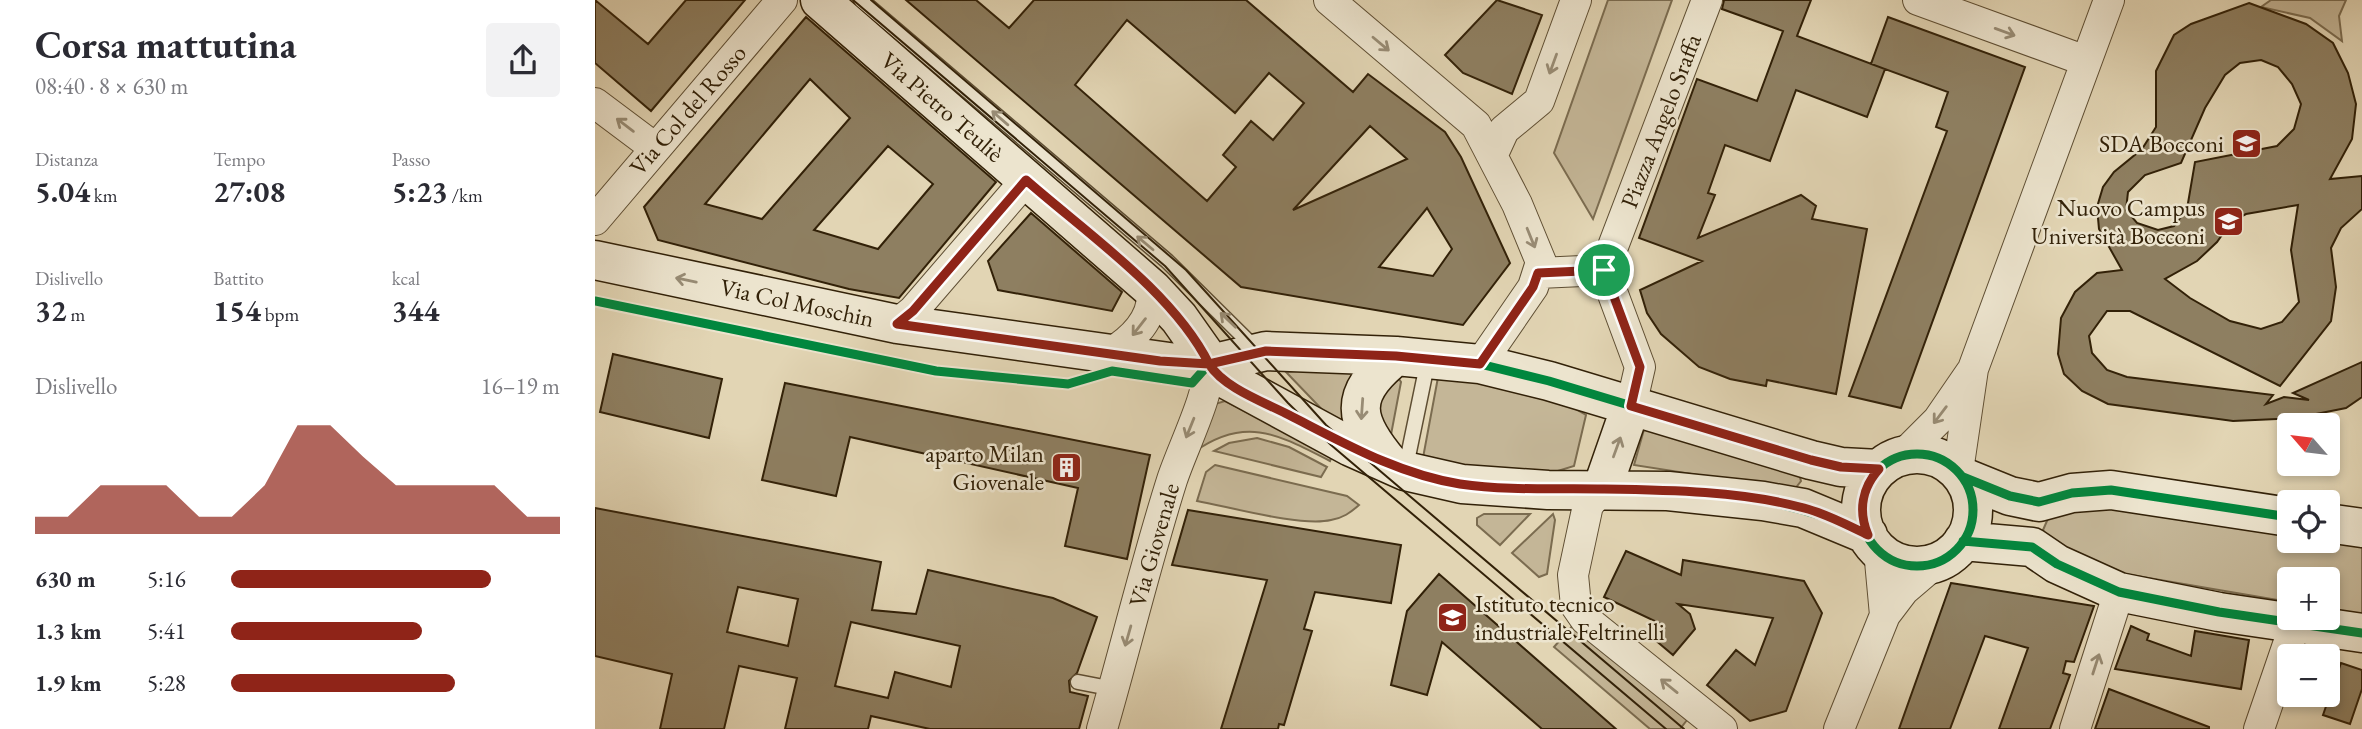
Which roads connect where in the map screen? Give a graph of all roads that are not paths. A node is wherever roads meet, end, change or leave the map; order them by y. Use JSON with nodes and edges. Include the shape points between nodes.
{"nodes":[{"id":1,"x":782,"y":0,"type":"edge"},
{"id":2,"x":820,"y":0,"type":"edge"},
{"id":3,"x":861,"y":0,"type":"edge"},
{"id":4,"x":1329,"y":0,"type":"edge"},
{"id":5,"x":1576,"y":0,"type":"edge"},
{"id":6,"x":1707,"y":0,"type":"edge"},
{"id":7,"x":1918,"y":0,"type":"edge"},
{"id":8,"x":2109,"y":0,"type":"edge"},
{"id":9,"x":2087,"y":61,"type":"junction"},
{"id":10,"x":595,"y":103,"type":"edge"},
{"id":11,"x":655,"y":148,"type":"junction"},
{"id":12,"x":1493,"y":154,"type":"junction"},
{"id":13,"x":1026,"y":180,"type":"junction"},
{"id":14,"x":595,"y":220,"type":"edge"},
{"id":15,"x":595,"y":260,"type":"edge"},
{"id":16,"x":1604,"y":270,"type":"junction"},
{"id":17,"x":1538,"y":273,"type":"junction"},
{"id":18,"x":1152,"y":289,"type":"junction"},
{"id":19,"x":897,"y":324,"type":"junction"},
{"id":20,"x":1259,"y":352,"type":"junction"},
{"id":21,"x":1109,"y":354,"type":"junction"},
{"id":22,"x":1412,"y":358,"type":"junction"},
{"id":23,"x":1209,"y":364,"type":"junction"},
{"id":24,"x":1480,"y":364,"type":"junction"},
{"id":25,"x":1973,"y":369,"type":"junction"},
{"id":26,"x":1631,"y":406,"type":"junction"},
{"id":27,"x":1891,"y":463,"type":"junction"},
{"id":28,"x":1397,"y":468,"type":"junction"},
{"id":29,"x":1960,"y":474,"type":"junction"},
{"id":30,"x":1602,"y":489,"type":"junction"},
{"id":31,"x":2039,"y":502,"type":"junction"},
{"id":32,"x":2277,"y":515,"type":"edge"},
{"id":33,"x":2340,"y":525,"type":"edge"},
{"id":34,"x":2362,"y":528,"type":"edge"},
{"id":35,"x":1873,"y":542,"type":"junction"},
{"id":36,"x":2032,"y":547,"type":"junction"},
{"id":37,"x":1951,"y":551,"type":"junction"},
{"id":38,"x":2119,"y":592,"type":"junction"},
{"id":39,"x":1885,"y":615,"type":"junction"},
{"id":40,"x":2277,"y":619,"type":"edge"},
{"id":41,"x":2340,"y":629,"type":"edge"},
{"id":42,"x":2293,"y":630,"type":"edge"},
{"id":43,"x":2362,"y":633,"type":"edge"},
{"id":44,"x":1078,"y":682,"type":"dead end"},
{"id":45,"x":1114,"y":689,"type":"junction"},
{"id":46,"x":1102,"y":729,"type":"edge"},
{"id":47,"x":1722,"y":729,"type":"edge"},
{"id":48,"x":1839,"y":729,"type":"edge"},
{"id":49,"x":2074,"y":729,"type":"edge"},
{"id":50,"x":2259,"y":729,"type":"edge"}],
"edges":[{"from":1,"to":11,"type":"street","name":"Via Col del Rosso"},
{"from":2,"to":13,"type":"main road","name":"Via Pietro Teuliè"},
{"from":20,"to":3,"type":"lane","name":"Via Pietro Teuliè","one_way":true,"via":[[1167,261]]},
{"from":4,"to":12,"type":"street","one_way":true,"via":[[1476,125]]},
{"from":5,"to":12,"type":"street","one_way":true,"via":[[1539,100],[1504,130]]},
{"from":6,"to":16,"type":"street","name":"Piazza Angelo Sraffa"},
{"from":7,"to":9,"type":"street","one_way":true},
{"from":8,"to":9,"type":"street"},
{"from":9,"to":25,"type":"street"},
{"from":11,"to":10,"type":"street","one_way":true},
{"from":11,"to":14,"type":"street","name":"Via Col del Rosso"},
{"from":12,"to":17,"type":"street","one_way":true,"via":[[1541,262]]},
{"from":13,"to":18,"type":"main road","name":"Via Pietro Teuliè"},
{"from":13,"to":19,"type":"street"},
{"from":19,"to":15,"type":"main road","name":"Via Col Moschin","one_way":true},
{"from":16,"to":17,"type":"street"},
{"from":16,"to":26,"type":"street","via":[[1640,367]]},
{"from":17,"to":24,"type":"street","via":[[1528,296]]},
{"from":18,"to":21,"type":"street","one_way":true,"via":[[1151,306],[1142,325]]},
{"from":18,"to":23,"type":"main road","name":"Via Pietro Teuliè","via":[[1179,318]]},
{"from":19,"to":21,"type":"main road","name":"Via Col Moschin"},
{"from":20,"to":22,"type":"main road"},
{"from":20,"to":23,"type":"main road"},
{"from":21,"to":23,"type":"main road","name":"Via Col Moschin"},
{"from":22,"to":24,"type":"main road"},
{"from":22,"to":28,"type":"lane"},
{"from":22,"to":28,"type":"main road","one_way":true,"via":[[1378,370],[1361,402],[1366,436]]},
{"from":23,"to":28,"type":"main road","via":[[1257,398]]},
{"from":23,"to":45,"type":"street","name":"Via Giovenale","one_way":true,"via":[[1208,387],[1170,487]]},
{"from":24,"to":26,"type":"main road"},
{"from":25,"to":27,"type":"street","one_way":true,"via":[[1938,420]]},
{"from":25,"to":29,"type":"street"},
{"from":26,"to":27,"type":"main road","via":[[1841,467]]},
{"from":30,"to":26,"type":"main road","one_way":true},
{"from":27,"to":29,"type":"main road","via":[[1931,456]]},
{"from":27,"to":35,"type":"main road","via":[[1867,486],[1863,499],[1862,513]]},
{"from":28,"to":30,"type":"main road","via":[[1462,484]]},
{"from":29,"to":31,"type":"main road","via":[[2010,496]]},
{"from":29,"to":37,"type":"main road","via":[[1973,509]]},
{"from":30,"to":35,"type":"main road","via":[[1716,495],[1789,505],[1831,517]]},
{"from":47,"to":30,"type":"street","one_way":true,"via":[[1585,619],[1576,606],[1573,575],[1588,505]]},
{"from":31,"to":32,"type":"main road","via":[[2111,490]]},
{"from":31,"to":36,"type":"main road","via":[[2030,522]]},
{"from":33,"to":34,"type":"main road"},
{"from":35,"to":37,"type":"main road","via":[[1896,561],[1909,565]]},
{"from":35,"to":39,"type":"street"},
{"from":36,"to":37,"type":"main road"},
{"from":36,"to":38,"type":"main road","via":[[2057,564]]},
{"from":37,"to":39,"type":"street","via":[[1904,590]]},
{"from":38,"to":40,"type":"main road"},
{"from":49,"to":38,"type":"street","one_way":true},
{"from":39,"to":48,"type":"street"},
{"from":41,"to":43,"type":"main road"},
{"from":42,"to":50,"type":"street"},
{"from":44,"to":45,"type":"lane"},
{"from":45,"to":46,"type":"street","name":"Via Giovenale"}]}
